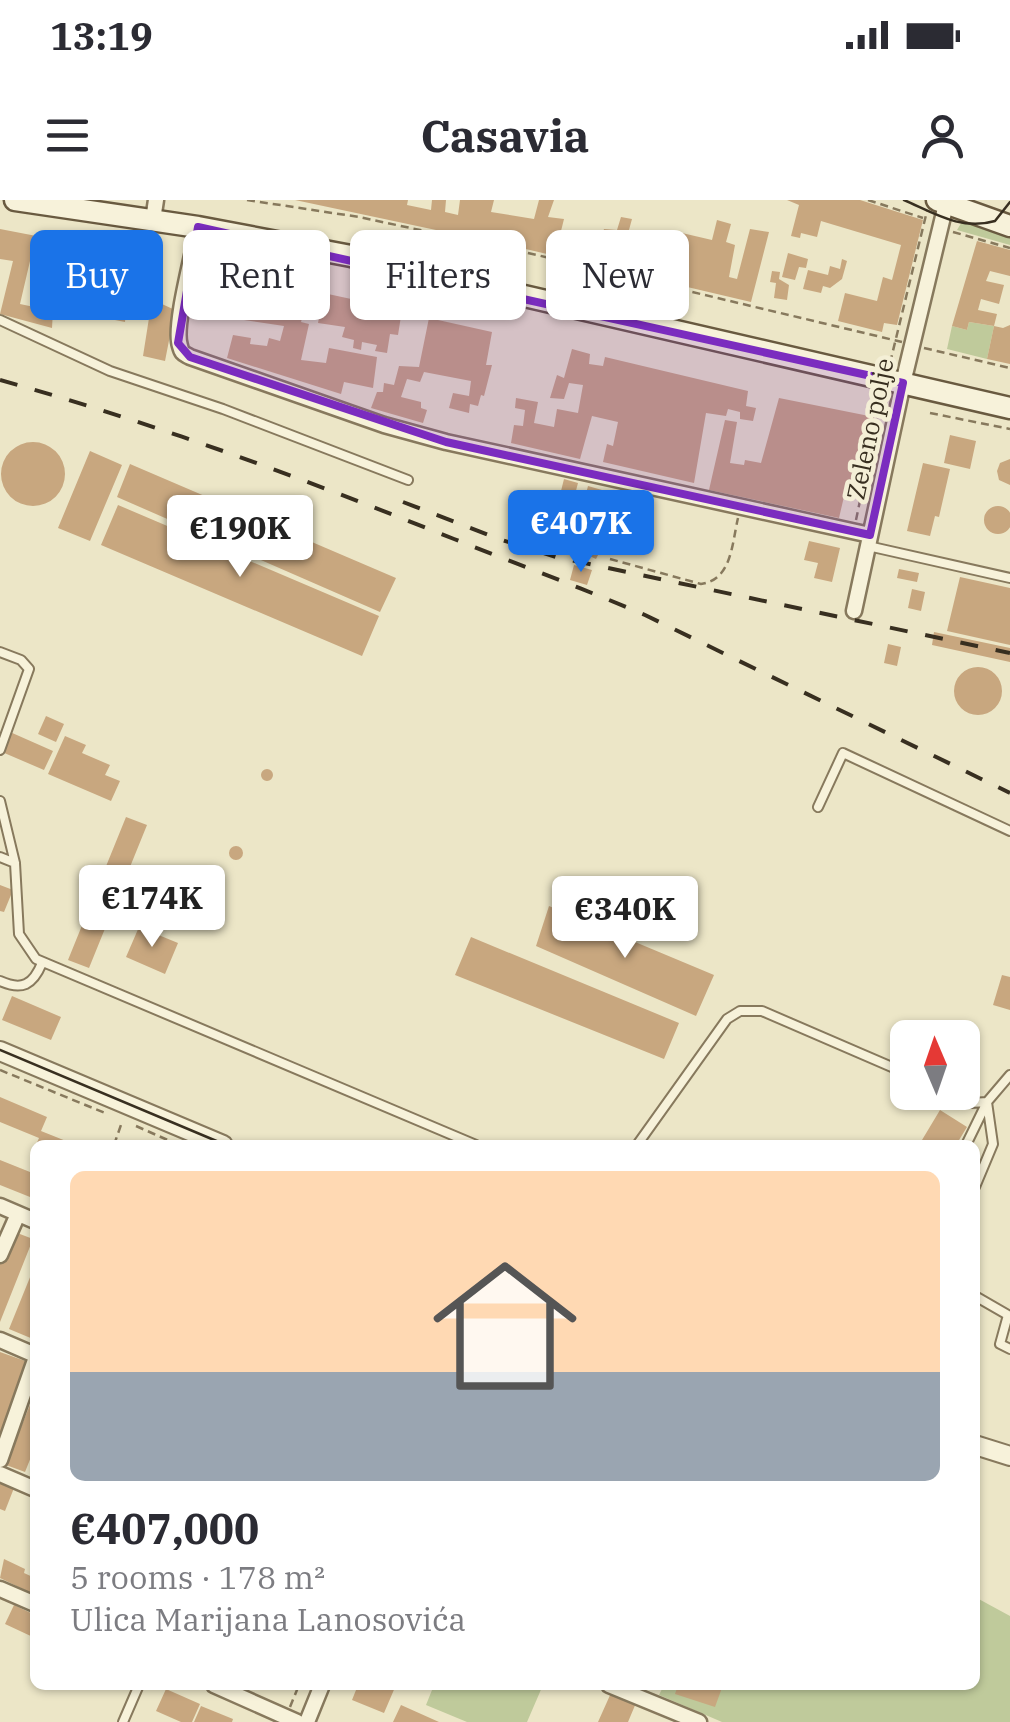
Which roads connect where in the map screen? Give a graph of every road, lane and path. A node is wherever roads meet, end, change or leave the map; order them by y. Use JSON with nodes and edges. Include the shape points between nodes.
{"nodes":[{"id":1,"x":15,"y":200,"type":"edge"},
{"id":2,"x":247,"y":200,"type":"edge"},
{"id":3,"x":943,"y":201,"type":"edge"},
{"id":4,"x":154,"y":210,"type":"edge"},
{"id":5,"x":1010,"y":226,"type":"edge"},
{"id":6,"x":198,"y":227,"type":"junction"},
{"id":7,"x":0,"y":320,"type":"edge"},
{"id":8,"x":912,"y":344,"type":"junction"},
{"id":9,"x":1010,"y":368,"type":"edge"},
{"id":10,"x":903,"y":383,"type":"junction"},
{"id":11,"x":1010,"y":408,"type":"edge"},
{"id":12,"x":930,"y":413,"type":"dead end"},
{"id":13,"x":1010,"y":429,"type":"edge"},
{"id":14,"x":408,"y":480,"type":"dead end"},
{"id":15,"x":741,"y":506,"type":"junction"},
{"id":16,"x":869,"y":540,"type":"junction"},
{"id":17,"x":610,"y":560,"type":"dead end"},
{"id":18,"x":1010,"y":578,"type":"edge"},
{"id":19,"x":854,"y":611,"type":"dead end"},
{"id":20,"x":0,"y":652,"type":"edge"},
{"id":21,"x":0,"y":750,"type":"edge"},
{"id":22,"x":0,"y":801,"type":"edge"},
{"id":23,"x":818,"y":808,"type":"dead end"},
{"id":24,"x":1010,"y":831,"type":"edge"},
{"id":25,"x":0,"y":857,"type":"edge"},
{"id":26,"x":15,"y":863,"type":"junction"},
{"id":27,"x":42,"y":963,"type":"junction"},
{"id":28,"x":0,"y":982,"type":"edge"},
{"id":29,"x":0,"y":1051,"type":"edge"},
{"id":30,"x":890,"y":1066,"type":"edge"},
{"id":31,"x":0,"y":1070,"type":"edge"},
{"id":32,"x":1010,"y":1075,"type":"edge"},
{"id":33,"x":980,"y":1102,"type":"edge"},
{"id":34,"x":988,"y":1102,"type":"junction"},
{"id":35,"x":105,"y":1113,"type":"dead end"},
{"id":36,"x":116,"y":1140,"type":"edge"},
{"id":37,"x":168,"y":1140,"type":"edge"},
{"id":38,"x":211,"y":1140,"type":"edge"},
{"id":39,"x":464,"y":1140,"type":"edge"},
{"id":40,"x":641,"y":1140,"type":"edge"},
{"id":41,"x":969,"y":1140,"type":"edge"},
{"id":42,"x":980,"y":1175,"type":"edge"},
{"id":43,"x":0,"y":1206,"type":"edge"},
{"id":44,"x":18,"y":1214,"type":"junction"},
{"id":45,"x":30,"y":1219,"type":"edge"},
{"id":46,"x":0,"y":1256,"type":"edge"},
{"id":47,"x":980,"y":1299,"type":"edge"},
{"id":48,"x":0,"y":1340,"type":"edge"},
{"id":49,"x":1010,"y":1349,"type":"edge"},
{"id":50,"x":30,"y":1355,"type":"edge"},
{"id":51,"x":30,"y":1372,"type":"edge"},
{"id":52,"x":980,"y":1446,"type":"edge"},
{"id":53,"x":1010,"y":1456,"type":"edge"},
{"id":54,"x":0,"y":1460,"type":"edge"},
{"id":55,"x":0,"y":1474,"type":"edge"},
{"id":56,"x":30,"y":1486,"type":"edge"},
{"id":57,"x":0,"y":1589,"type":"edge"},
{"id":58,"x":30,"y":1602,"type":"edge"},
{"id":59,"x":137,"y":1690,"type":"edge"},
{"id":60,"x":225,"y":1690,"type":"edge"},
{"id":61,"x":298,"y":1690,"type":"edge"},
{"id":62,"x":320,"y":1690,"type":"edge"},
{"id":63,"x":620,"y":1690,"type":"edge"},
{"id":64,"x":648,"y":1690,"type":"edge"},
{"id":65,"x":643,"y":1700,"type":"junction"},
{"id":66,"x":291,"y":1720,"type":"edge"},
{"id":67,"x":124,"y":1722,"type":"edge"},
{"id":68,"x":307,"y":1722,"type":"edge"},
{"id":69,"x":698,"y":1722,"type":"edge"}],
"edges":[{"from":1,"to":4,"type":"main road"},
{"from":2,"to":8,"type":"path","via":[[520,252]]},
{"from":3,"to":5,"type":"main road"},
{"from":3,"to":8,"type":"street","name":"Zeleno polje"},
{"from":4,"to":6,"type":"main road"},
{"from":6,"to":10,"type":"main road"},
{"from":6,"to":15,"type":"street","via":[[179,323],[178,342],[190,358],[446,442]]},
{"from":7,"to":14,"type":"lane","via":[[110,371]]},
{"from":8,"to":9,"type":"path"},
{"from":8,"to":10,"type":"street","name":"Zeleno polje"},
{"from":10,"to":11,"type":"main road"},
{"from":10,"to":16,"type":"street","name":"Zeleno polje"},
{"from":12,"to":13,"type":"path"},
{"from":15,"to":16,"type":"street"},
{"from":15,"to":17,"type":"path","via":[[725,570],[711,583]]},
{"from":16,"to":18,"type":"lane"},
{"from":16,"to":19,"type":"street","name":"Zeleno polje"},
{"from":20,"to":21,"type":"lane","via":[[28,669]]},
{"from":22,"to":26,"type":"lane"},
{"from":23,"to":24,"type":"lane","via":[[844,753]]},
{"from":25,"to":26,"type":"lane"},
{"from":26,"to":27,"type":"lane","via":[[19,934]]},
{"from":27,"to":28,"type":"lane","via":[[28,985]]},
{"from":27,"to":39,"type":"lane"},
{"from":29,"to":38,"type":"street"},
{"from":30,"to":40,"type":"lane","via":[[762,1011],[740,1011],[727,1019]]},
{"from":31,"to":35,"type":"path"},
{"from":32,"to":34,"type":"lane"},
{"from":33,"to":34,"type":"lane"},
{"from":34,"to":41,"type":"lane"},
{"from":34,"to":42,"type":"lane","via":[[993,1144]]},
{"from":36,"to":37,"type":"path","via":[[123,1120]]},
{"from":43,"to":44,"type":"street"},
{"from":44,"to":45,"type":"street"},
{"from":44,"to":46,"type":"street"},
{"from":47,"to":49,"type":"lane","via":[[1008,1315],[1000,1344]]},
{"from":48,"to":50,"type":"street"},
{"from":51,"to":54,"type":"street"},
{"from":52,"to":53,"type":"street"},
{"from":55,"to":56,"type":"street"},
{"from":57,"to":58,"type":"street"},
{"from":59,"to":67,"type":"lane"},
{"from":60,"to":66,"type":"street"},
{"from":61,"to":66,"type":"path"},
{"from":62,"to":68,"type":"street"},
{"from":63,"to":65,"type":"street"},
{"from":64,"to":65,"type":"street"},
{"from":65,"to":69,"type":"street"}]}
